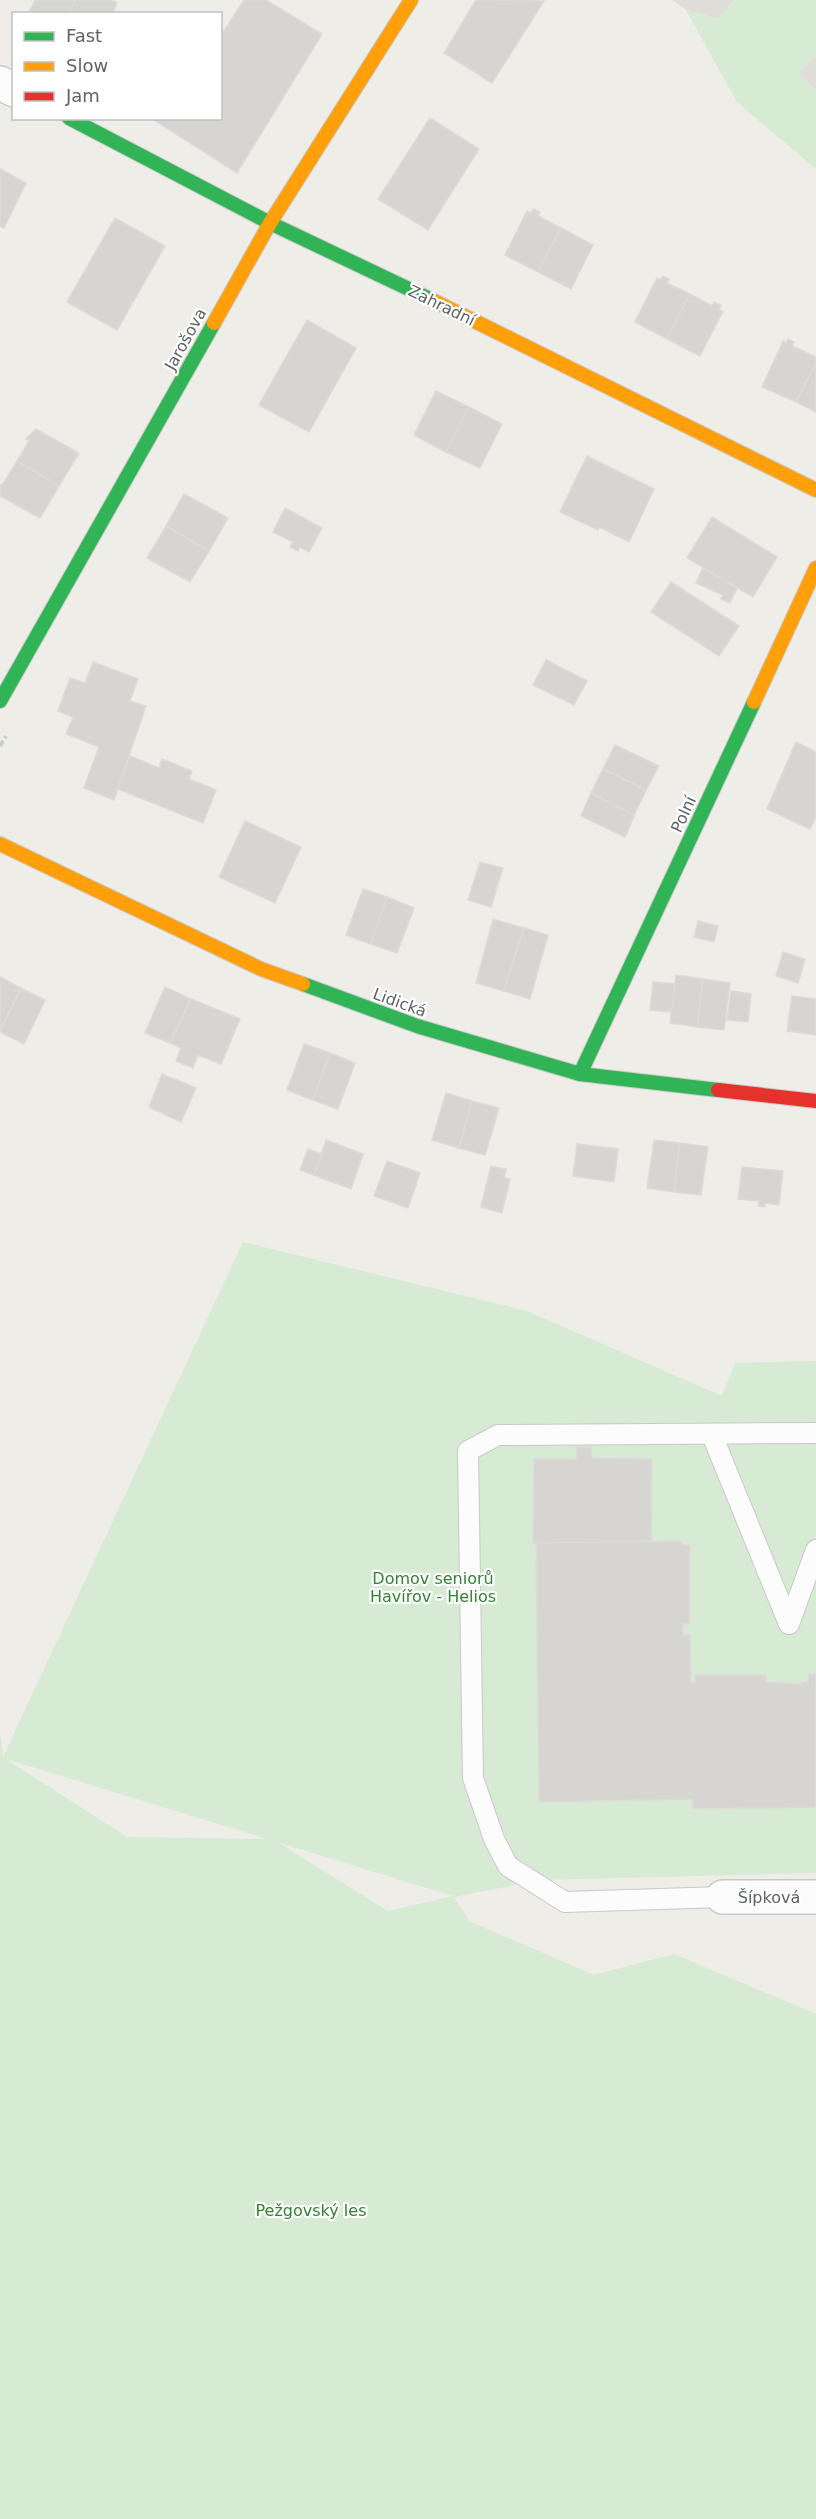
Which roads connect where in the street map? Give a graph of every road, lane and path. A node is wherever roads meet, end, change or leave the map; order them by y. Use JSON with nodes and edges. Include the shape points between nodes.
{"nodes":[{"id":1,"x":411,"y":0,"type":"edge"},
{"id":2,"x":73,"y":120,"type":"edge"},
{"id":3,"x":270,"y":223,"type":"junction"},
{"id":4,"x":816,"y":490,"type":"edge"},
{"id":5,"x":816,"y":568,"type":"edge"},
{"id":6,"x":0,"y":701,"type":"edge"},
{"id":7,"x":0,"y":844,"type":"edge"},
{"id":8,"x":580,"y":1074,"type":"junction"},
{"id":9,"x":816,"y":1101,"type":"edge"},
{"id":10,"x":816,"y":1433,"type":"edge"},
{"id":11,"x":712,"y":1435,"type":"junction"},
{"id":12,"x":816,"y":1550,"type":"edge"},
{"id":13,"x":816,"y":1896,"type":"edge"},
{"id":14,"x":723,"y":1897,"type":"joint"}],
"edges":[{"from":1,"to":3,"type":"street","name":"Jarošova"},
{"from":2,"to":3,"type":"street","name":"Zahradní"},
{"from":3,"to":4,"type":"street","name":"Zahradní"},
{"from":3,"to":6,"type":"street","name":"Jarošova"},
{"from":5,"to":8,"type":"street","name":"Polní"},
{"from":7,"to":8,"type":"street","name":"Lidická","via":[[261,969],[417,1026]]},
{"from":8,"to":9,"type":"street","name":"Lidická"},
{"from":10,"to":11,"type":"lane"},
{"from":11,"to":12,"type":"lane","via":[[789,1624]]},
{"from":11,"to":14,"type":"lane","via":[[498,1435],[468,1451],[473,1778],[494,1839],[508,1866],[565,1902]]},
{"from":13,"to":14,"type":"street","name":"Šípková"}]}
